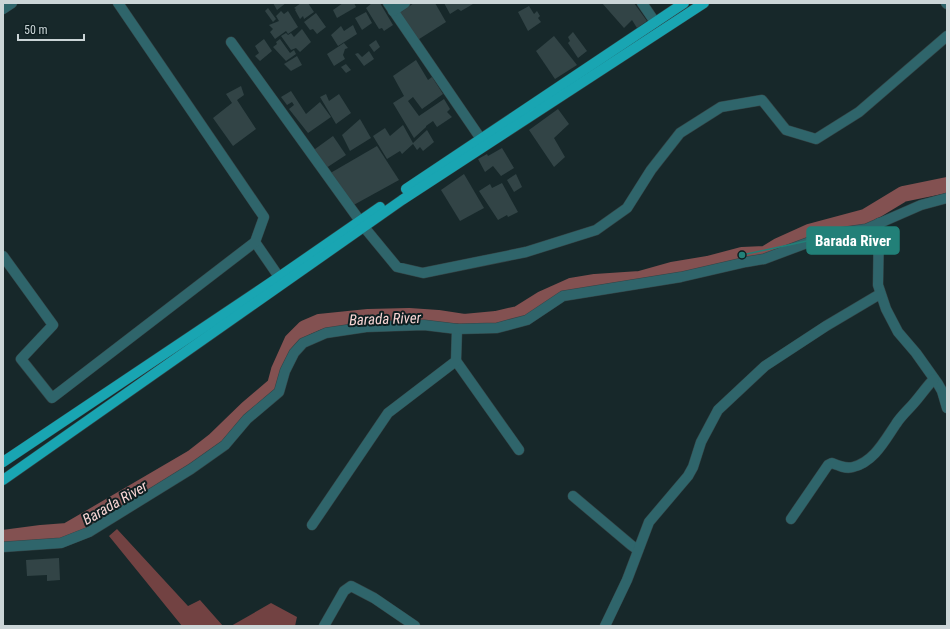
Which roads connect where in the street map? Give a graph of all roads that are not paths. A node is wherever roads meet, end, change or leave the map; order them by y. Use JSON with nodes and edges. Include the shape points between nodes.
{"nodes":[{"id":1,"x":12,"y":3,"type":"edge"},
{"id":2,"x":118,"y":3,"type":"edge"},
{"id":3,"x":405,"y":3,"type":"edge"},
{"id":4,"x":642,"y":3,"type":"edge"},
{"id":5,"x":684,"y":3,"type":"edge"},
{"id":6,"x":704,"y":3,"type":"edge"},
{"id":7,"x":390,"y":7,"type":"edge"},
{"id":8,"x":3,"y":9,"type":"edge"},
{"id":9,"x":655,"y":22,"type":"junction"},
{"id":10,"x":947,"y":36,"type":"edge"},
{"id":11,"x":231,"y":42,"type":"dead end"},
{"id":12,"x":481,"y":139,"type":"junction"},
{"id":13,"x":947,"y":198,"type":"edge"},
{"id":14,"x":879,"y":223,"type":"junction"},
{"id":15,"x":362,"y":224,"type":"junction"},
{"id":16,"x":255,"y":242,"type":"junction"},
{"id":17,"x":3,"y":256,"type":"edge"},
{"id":18,"x":279,"y":277,"type":"junction"},
{"id":19,"x":880,"y":294,"type":"junction"},
{"id":20,"x":457,"y":329,"type":"junction"},
{"id":21,"x":456,"y":361,"type":"junction"},
{"id":22,"x":934,"y":379,"type":"junction"},
{"id":23,"x":947,"y":408,"type":"edge"},
{"id":24,"x":519,"y":450,"type":"dead end"},
{"id":25,"x":3,"y":462,"type":"edge"},
{"id":26,"x":3,"y":480,"type":"edge"},
{"id":27,"x":573,"y":496,"type":"dead end"},
{"id":28,"x":791,"y":519,"type":"dead end"},
{"id":29,"x":312,"y":525,"type":"dead end"},
{"id":30,"x":3,"y":547,"type":"edge"},
{"id":31,"x":638,"y":550,"type":"junction"},
{"id":32,"x":324,"y":626,"type":"edge"},
{"id":33,"x":415,"y":626,"type":"edge"},
{"id":34,"x":606,"y":626,"type":"edge"}],
"edges":[{"from":1,"to":8,"type":"street"},
{"from":2,"to":16,"type":"street","via":[[264,217]]},
{"from":3,"to":7,"type":"street"},
{"from":4,"to":9,"type":"street"},
{"from":5,"to":9,"type":"main road"},
{"from":6,"to":15,"type":"main road"},
{"from":7,"to":12,"type":"street"},
{"from":9,"to":12,"type":"main road"},
{"from":10,"to":15,"type":"street","via":[[859,112],[816,139],[786,130],[762,100],[721,107],[680,133],[651,170],[627,208],[596,230],[526,252],[423,273],[397,267]]},
{"from":11,"to":15,"type":"street"},
{"from":12,"to":15,"type":"main road"},
{"from":13,"to":14,"type":"street","via":[[921,205]]},
{"from":14,"to":19,"type":"street"},
{"from":14,"to":20,"type":"street","via":[[866,229],[831,234],[764,259],[681,277],[563,296],[527,320],[498,328]]},
{"from":15,"to":18,"type":"main road"},
{"from":15,"to":26,"type":"main road"},
{"from":16,"to":17,"type":"street","via":[[52,398],[21,359],[54,326]]},
{"from":16,"to":18,"type":"street"},
{"from":18,"to":25,"type":"main road"},
{"from":19,"to":22,"type":"street","via":[[898,332]]},
{"from":19,"to":31,"type":"street","via":[[765,366],[718,410],[701,442],[688,476],[648,522]]},
{"from":20,"to":21,"type":"street"},
{"from":20,"to":30,"type":"street","via":[[424,325],[366,326],[326,333],[302,343],[294,353],[279,392],[247,419],[225,445],[191,470],[89,532],[61,543]]},
{"from":21,"to":24,"type":"street"},
{"from":21,"to":29,"type":"street","via":[[388,413]]},
{"from":22,"to":23,"type":"street","via":[[942,391]]},
{"from":22,"to":28,"type":"street","via":[[870,458],[852,468],[843,468],[832,463],[828,465]]},
{"from":27,"to":31,"type":"street"},
{"from":31,"to":34,"type":"street"},
{"from":32,"to":33,"type":"street","via":[[344,591],[351,586],[374,598]]}]}
